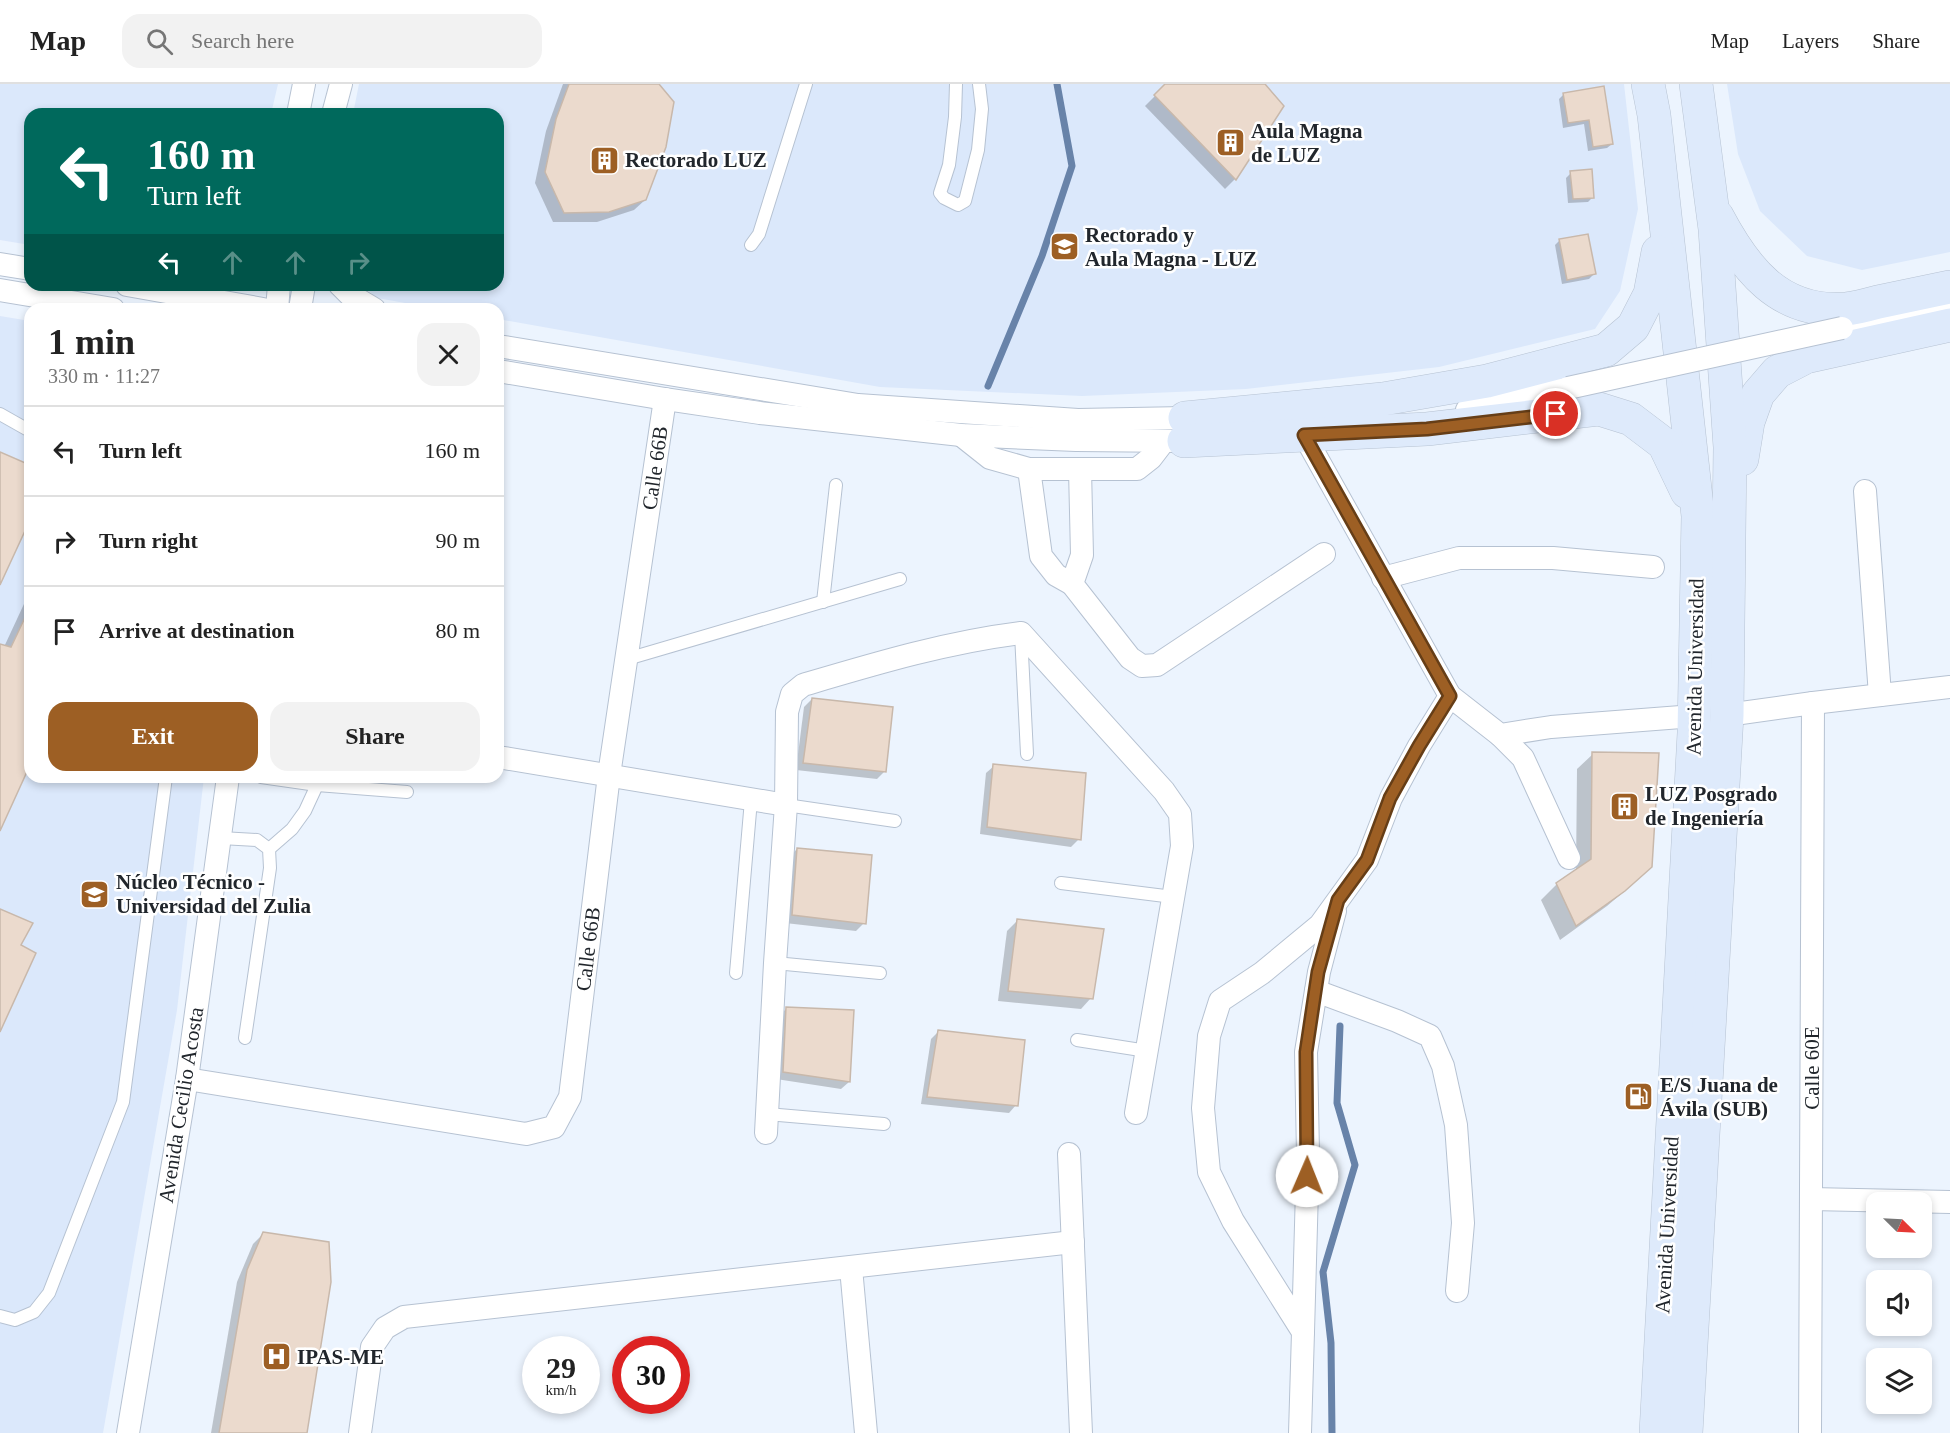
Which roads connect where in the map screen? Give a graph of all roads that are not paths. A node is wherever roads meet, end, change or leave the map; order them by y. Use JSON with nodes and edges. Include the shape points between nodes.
{"nodes":[{"id":1,"x":304,"y":84,"type":"edge"},
{"id":2,"x":341,"y":84,"type":"edge"},
{"id":3,"x":806,"y":84,"type":"edge"},
{"id":4,"x":956,"y":84,"type":"edge"},
{"id":5,"x":979,"y":84,"type":"edge"},
{"id":6,"x":1648,"y":84,"type":"edge"},
{"id":7,"x":1696,"y":84,"type":"edge"},
{"id":8,"x":299,"y":108,"type":"edge"},
{"id":9,"x":335,"y":108,"type":"edge"},
{"id":10,"x":1711,"y":205,"type":"junction"},
{"id":11,"x":1664,"y":218,"type":"junction"},
{"id":12,"x":751,"y":245,"type":"dead end"},
{"id":13,"x":0,"y":264,"type":"edge"},
{"id":14,"x":24,"y":268,"type":"edge"},
{"id":15,"x":1950,"y":287,"type":"edge"},
{"id":16,"x":0,"y":290,"type":"edge"},
{"id":17,"x":186,"y":291,"type":"edge"},
{"id":18,"x":346,"y":291,"type":"edge"},
{"id":19,"x":77,"y":303,"type":"edge"},
{"id":20,"x":237,"y":303,"type":"edge"},
{"id":21,"x":364,"y":303,"type":"edge"},
{"id":22,"x":1950,"y":306,"type":"edge"},
{"id":23,"x":1950,"y":325,"type":"edge"},
{"id":24,"x":504,"y":347,"type":"edge"},
{"id":25,"x":504,"y":372,"type":"edge"},
{"id":26,"x":665,"y":399,"type":"junction"},
{"id":27,"x":0,"y":414,"type":"edge"},
{"id":28,"x":24,"y":427,"type":"edge"},
{"id":29,"x":1178,"y":433,"type":"junction"},
{"id":30,"x":961,"y":435,"type":"junction"},
{"id":31,"x":1304,"y":435,"type":"junction"},
{"id":32,"x":1029,"y":469,"type":"junction"},
{"id":33,"x":1080,"y":470,"type":"junction"},
{"id":34,"x":836,"y":485,"type":"dead end"},
{"id":35,"x":1865,"y":491,"type":"dead end"},
{"id":36,"x":1713,"y":518,"type":"junction"},
{"id":37,"x":1324,"y":554,"type":"dead end"},
{"id":38,"x":1653,"y":567,"type":"dead end"},
{"id":39,"x":1383,"y":578,"type":"junction"},
{"id":40,"x":900,"y":579,"type":"dead end"},
{"id":41,"x":1072,"y":584,"type":"junction"},
{"id":42,"x":823,"y":602,"type":"junction"},
{"id":43,"x":1021,"y":633,"type":"junction"},
{"id":44,"x":627,"y":659,"type":"junction"},
{"id":45,"x":1950,"y":687,"type":"edge"},
{"id":46,"x":1880,"y":695,"type":"junction"},
{"id":47,"x":1450,"y":696,"type":"junction"},
{"id":48,"x":1813,"y":703,"type":"junction"},
{"id":49,"x":1727,"y":715,"type":"junction"},
{"id":50,"x":1694,"y":716,"type":"junction"},
{"id":51,"x":1500,"y":735,"type":"junction"},
{"id":52,"x":1027,"y":754,"type":"dead end"},
{"id":53,"x":504,"y":758,"type":"edge"},
{"id":54,"x":609,"y":775,"type":"junction"},
{"id":55,"x":165,"y":783,"type":"edge"},
{"id":56,"x":227,"y":783,"type":"edge"},
{"id":57,"x":303,"y":783,"type":"edge"},
{"id":58,"x":317,"y":785,"type":"junction"},
{"id":59,"x":407,"y":792,"type":"dead end"},
{"id":60,"x":751,"y":800,"type":"junction"},
{"id":61,"x":786,"y":805,"type":"junction"},
{"id":62,"x":895,"y":820,"type":"dead end"},
{"id":63,"x":221,"y":838,"type":"junction"},
{"id":64,"x":269,"y":849,"type":"junction"},
{"id":65,"x":1569,"y":858,"type":"dead end"},
{"id":66,"x":1061,"y":883,"type":"dead end"},
{"id":67,"x":1173,"y":897,"type":"junction"},
{"id":68,"x":1338,"y":900,"type":"junction"},
{"id":69,"x":775,"y":963,"type":"junction"},
{"id":70,"x":736,"y":973,"type":"dead end"},
{"id":71,"x":880,"y":973,"type":"dead end"},
{"id":72,"x":1316,"y":991,"type":"junction"},
{"id":73,"x":245,"y":1038,"type":"dead end"},
{"id":74,"x":1077,"y":1040,"type":"dead end"},
{"id":75,"x":1147,"y":1051,"type":"junction"},
{"id":76,"x":187,"y":1079,"type":"junction"},
{"id":77,"x":1136,"y":1113,"type":"dead end"},
{"id":78,"x":767,"y":1124,"type":"joint"},
{"id":79,"x":884,"y":1124,"type":"dead end"},
{"id":80,"x":1069,"y":1154,"type":"dead end"},
{"id":81,"x":1811,"y":1199,"type":"junction"},
{"id":82,"x":1950,"y":1202,"type":"edge"},
{"id":83,"x":1073,"y":1242,"type":"junction"},
{"id":84,"x":851,"y":1268,"type":"junction"},
{"id":85,"x":1457,"y":1291,"type":"dead end"},
{"id":86,"x":0,"y":1316,"type":"edge"},
{"id":87,"x":15,"y":1320,"type":"junction"},
{"id":88,"x":0,"y":1328,"type":"edge"},
{"id":89,"x":1303,"y":1332,"type":"junction"},
{"id":90,"x":128,"y":1433,"type":"edge"},
{"id":91,"x":360,"y":1433,"type":"edge"},
{"id":92,"x":866,"y":1433,"type":"edge"},
{"id":93,"x":1082,"y":1433,"type":"edge"},
{"id":94,"x":1300,"y":1433,"type":"edge"},
{"id":95,"x":1656,"y":1433,"type":"edge"},
{"id":96,"x":1686,"y":1433,"type":"edge"},
{"id":97,"x":1810,"y":1433,"type":"edge"}],
"edges":[{"from":1,"to":8,"type":"street"},
{"from":2,"to":9,"type":"street"},
{"from":3,"to":12,"type":"lane","via":[[759,234]]},
{"from":4,"to":5,"type":"lane","via":[[949,165],[940,193],[958,205],[965,201],[978,150],[982,109]]},
{"from":6,"to":11,"type":"street","name":"Avenida Universidad"},
{"from":7,"to":10,"type":"street","name":"Avenida Universidad"},
{"from":10,"to":15,"type":"street","via":[[1753,272],[1772,290],[1792,301],[1817,308],[1846,309]]},
{"from":10,"to":36,"type":"street","name":"Avenida Universidad","via":[[1730,447]]},
{"from":11,"to":29,"type":"street","via":[[1650,294],[1633,327],[1606,350],[1486,381]]},
{"from":11,"to":36,"type":"street","name":"Avenida Universidad"},
{"from":13,"to":14,"type":"street"},
{"from":16,"to":19,"type":"street"},
{"from":17,"to":20,"type":"street"},
{"from":18,"to":21,"type":"street"},
{"from":22,"to":29,"type":"street","bridge":true,"via":[[1479,408],[1389,419]]},
{"from":23,"to":36,"type":"street","via":[[1806,357],[1776,372],[1758,394]]},
{"from":24,"to":29,"type":"street","via":[[858,405],[1078,420]]},
{"from":25,"to":26,"type":"street"},
{"from":26,"to":30,"type":"street"},
{"from":26,"to":44,"type":"street","name":"Calle 66B"},
{"from":27,"to":28,"type":"lane"},
{"from":29,"to":30,"type":"street","via":[[1076,440]]},
{"from":29,"to":31,"type":"street"},
{"from":29,"to":33,"type":"street","via":[[1137,469]]},
{"from":30,"to":32,"type":"street","via":[[990,458]]},
{"from":31,"to":36,"type":"street","via":[[1427,429],[1599,409],[1631,419],[1664,444]]},
{"from":31,"to":39,"type":"street"},
{"from":32,"to":33,"type":"street"},
{"from":32,"to":41,"type":"street","via":[[1041,556],[1056,574]]},
{"from":33,"to":41,"type":"street","via":[[1082,555]]},
{"from":34,"to":42,"type":"lane"},
{"from":35,"to":46,"type":"street"},
{"from":36,"to":49,"type":"street","name":"Avenida Universidad"},
{"from":36,"to":50,"type":"street","name":"Avenida Universidad"},
{"from":37,"to":41,"type":"street","via":[[1156,665],[1142,666],[1130,657]]},
{"from":38,"to":39,"type":"street","via":[[1553,558],[1459,558]]},
{"from":39,"to":47,"type":"street"},
{"from":40,"to":42,"type":"lane"},
{"from":42,"to":44,"type":"lane"},
{"from":43,"to":52,"type":"lane"},
{"from":43,"to":61,"type":"street","via":[[893,659],[803,684],[792,694],[787,712]]},
{"from":43,"to":67,"type":"street","via":[[1164,791],[1180,814],[1182,846]]},
{"from":44,"to":54,"type":"street","name":"Calle 66B"},
{"from":45,"to":46,"type":"street"},
{"from":46,"to":48,"type":"street"},
{"from":47,"to":51,"type":"street"},
{"from":47,"to":68,"type":"street","via":[[1390,798],[1367,860]]},
{"from":48,"to":49,"type":"street"},
{"from":48,"to":81,"type":"street","name":"Calle 60E"},
{"from":49,"to":96,"type":"street","name":"Avenida Universidad"},
{"from":50,"to":51,"type":"street"},
{"from":50,"to":95,"type":"street","name":"Avenida Universidad"},
{"from":51,"to":65,"type":"street","via":[[1523,758]]},
{"from":53,"to":54,"type":"street"},
{"from":54,"to":60,"type":"street"},
{"from":54,"to":76,"type":"street","name":"Calle 66B","via":[[570,1097],[554,1127],[526,1134]]},
{"from":55,"to":87,"type":"lane","via":[[123,1102],[49,1293],[34,1312]]},
{"from":56,"to":63,"type":"street","name":"Avenida Cecilio Acosta"},
{"from":57,"to":58,"type":"lane"},
{"from":58,"to":59,"type":"lane"},
{"from":58,"to":64,"type":"lane","via":[[306,811]]},
{"from":60,"to":61,"type":"street"},
{"from":60,"to":70,"type":"lane"},
{"from":61,"to":62,"type":"lane"},
{"from":61,"to":69,"type":"street"},
{"from":63,"to":64,"type":"lane","via":[[257,840]]},
{"from":63,"to":76,"type":"street","name":"Avenida Cecilio Acosta"},
{"from":64,"to":73,"type":"lane","via":[[270,868]]},
{"from":66,"to":67,"type":"lane"},
{"from":67,"to":75,"type":"street"},
{"from":68,"to":72,"type":"street"},
{"from":68,"to":89,"type":"street","via":[[1320,925],[1262,973],[1220,1001],[1209,1036],[1203,1108],[1209,1172],[1233,1221]]},
{"from":69,"to":71,"type":"lane"},
{"from":69,"to":78,"type":"street"},
{"from":72,"to":85,"type":"street","via":[[1430,1036],[1443,1066],[1456,1125],[1463,1223]]},
{"from":72,"to":89,"type":"street","via":[[1306,1052],[1308,1154]]},
{"from":74,"to":75,"type":"lane"},
{"from":75,"to":77,"type":"street"},
{"from":76,"to":90,"type":"street","name":"Avenida Cecilio Acosta"},
{"from":78,"to":79,"type":"lane"},
{"from":80,"to":83,"type":"street"},
{"from":81,"to":82,"type":"street"},
{"from":81,"to":97,"type":"street","name":"Calle 60E"},
{"from":83,"to":84,"type":"street"},
{"from":83,"to":93,"type":"street"},
{"from":84,"to":91,"type":"street","via":[[404,1317],[385,1328],[372,1347]]},
{"from":84,"to":92,"type":"street"},
{"from":86,"to":87,"type":"lane"},
{"from":87,"to":88,"type":"lane"},
{"from":89,"to":94,"type":"street"}]}
